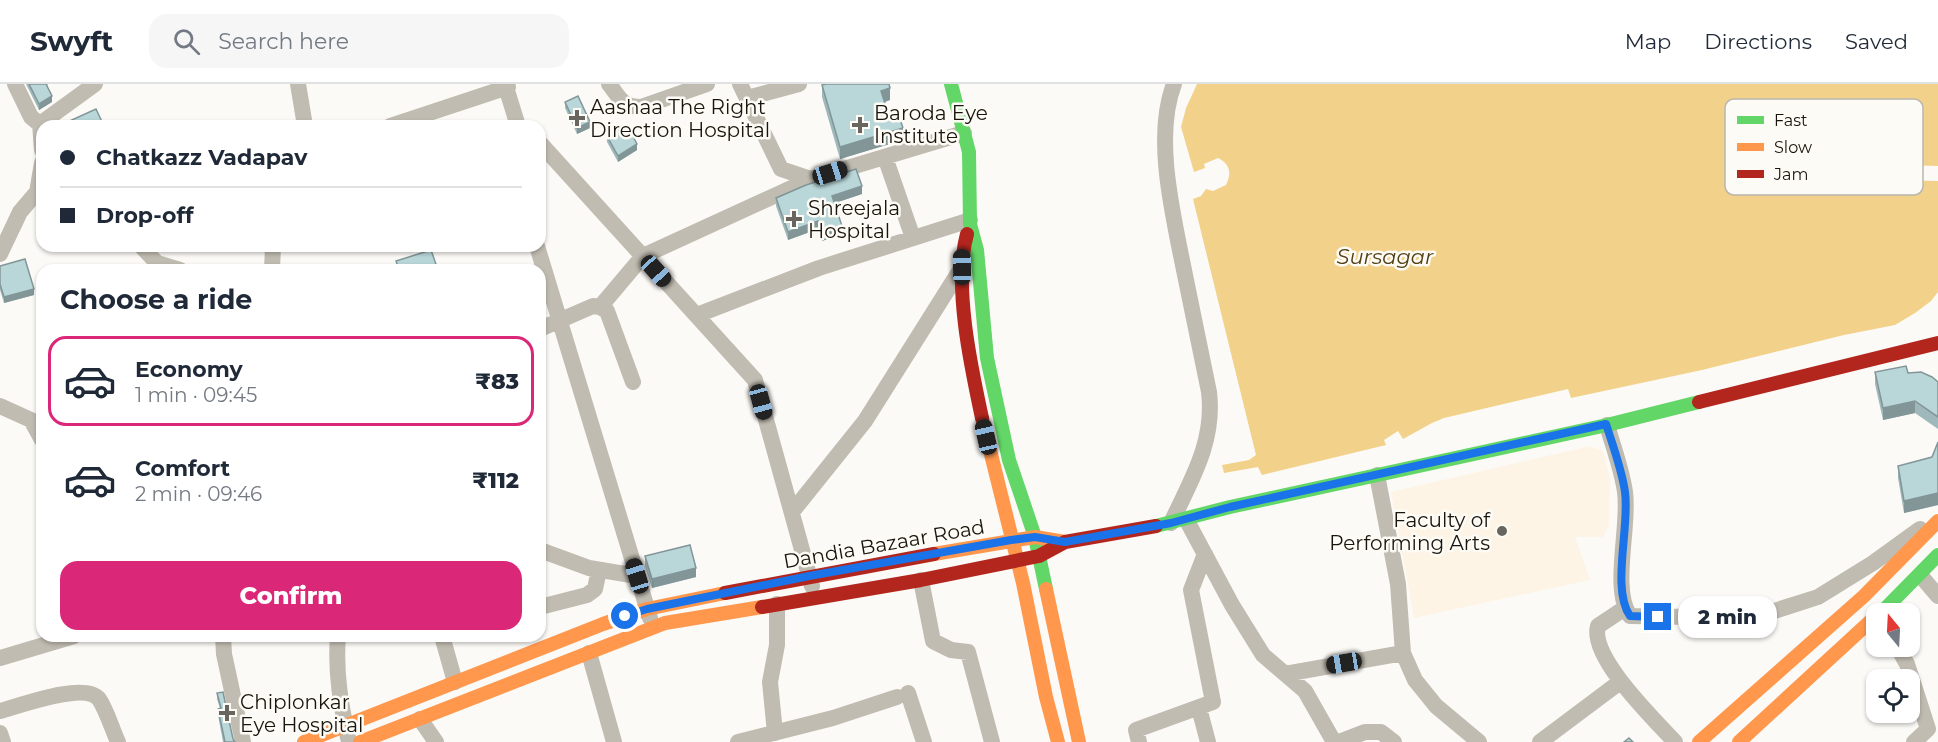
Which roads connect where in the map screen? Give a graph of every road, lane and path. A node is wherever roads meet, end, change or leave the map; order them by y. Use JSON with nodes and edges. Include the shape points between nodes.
{"nodes":[{"id":1,"x":15,"y":84,"type":"edge"},
{"id":2,"x":95,"y":84,"type":"edge"},
{"id":3,"x":298,"y":84,"type":"edge"},
{"id":4,"x":609,"y":84,"type":"edge"},
{"id":5,"x":707,"y":84,"type":"edge"},
{"id":6,"x":799,"y":84,"type":"edge"},
{"id":7,"x":951,"y":84,"type":"edge"},
{"id":8,"x":1174,"y":84,"type":"edge"},
{"id":9,"x":507,"y":85,"type":"edge"},
{"id":10,"x":743,"y":91,"type":"edge"},
{"id":11,"x":48,"y":120,"type":"edge"},
{"id":12,"x":304,"y":120,"type":"edge"},
{"id":13,"x":407,"y":120,"type":"edge"},
{"id":14,"x":518,"y":120,"type":"edge"},
{"id":15,"x":36,"y":121,"type":"edge"},
{"id":16,"x":964,"y":133,"type":"junction"},
{"id":17,"x":546,"y":150,"type":"edge"},
{"id":18,"x":885,"y":157,"type":"junction"},
{"id":19,"x":811,"y":179,"type":"junction"},
{"id":20,"x":36,"y":193,"type":"edge"},
{"id":21,"x":970,"y":222,"type":"junction"},
{"id":22,"x":913,"y":238,"type":"junction"},
{"id":23,"x":146,"y":252,"type":"edge"},
{"id":24,"x":0,"y":254,"type":"edge"},
{"id":25,"x":643,"y":256,"type":"junction"},
{"id":26,"x":155,"y":264,"type":"edge"},
{"id":27,"x":969,"y":266,"type":"junction"},
{"id":28,"x":546,"y":275,"type":"edge"},
{"id":29,"x":600,"y":307,"type":"junction"},
{"id":30,"x":696,"y":315,"type":"junction"},
{"id":31,"x":560,"y":321,"type":"junction"},
{"id":32,"x":546,"y":327,"type":"edge"},
{"id":33,"x":1938,"y":343,"type":"edge"},
{"id":34,"x":633,"y":382,"type":"dead end"},
{"id":35,"x":0,"y":406,"type":"edge"},
{"id":36,"x":36,"y":418,"type":"edge"},
{"id":37,"x":1606,"y":424,"type":"junction"},
{"id":38,"x":1377,"y":475,"type":"junction"},
{"id":39,"x":792,"y":512,"type":"junction"},
{"id":40,"x":1938,"y":519,"type":"edge"},
{"id":41,"x":1178,"y":521,"type":"junction"},
{"id":42,"x":1035,"y":537,"type":"junction"},
{"id":43,"x":1011,"y":540,"type":"junction"},
{"id":44,"x":1065,"y":542,"type":"junction"},
{"id":45,"x":546,"y":552,"type":"edge"},
{"id":46,"x":1204,"y":554,"type":"junction"},
{"id":47,"x":1039,"y":555,"type":"junction"},
{"id":48,"x":1938,"y":555,"type":"edge"},
{"id":49,"x":1017,"y":559,"type":"junction"},
{"id":50,"x":599,"y":570,"type":"junction"},
{"id":51,"x":1920,"y":574,"type":"junction"},
{"id":52,"x":637,"y":576,"type":"junction"},
{"id":53,"x":809,"y":576,"type":"junction"},
{"id":54,"x":921,"y":580,"type":"junction"},
{"id":55,"x":1864,"y":596,"type":"junction"},
{"id":56,"x":1938,"y":596,"type":"edge"},
{"id":57,"x":815,"y":598,"type":"junction"},
{"id":58,"x":1869,"y":603,"type":"edge"},
{"id":59,"x":1890,"y":603,"type":"edge"},
{"id":60,"x":777,"y":604,"type":"junction"},
{"id":61,"x":546,"y":605,"type":"edge"},
{"id":62,"x":1625,"y":608,"type":"junction"},
{"id":63,"x":647,"y":609,"type":"junction"},
{"id":64,"x":1866,"y":625,"type":"edge"},
{"id":65,"x":653,"y":628,"type":"junction"},
{"id":66,"x":54,"y":642,"type":"edge"},
{"id":67,"x":223,"y":642,"type":"edge"},
{"id":68,"x":337,"y":642,"type":"edge"},
{"id":69,"x":444,"y":642,"type":"edge"},
{"id":70,"x":589,"y":653,"type":"junction"},
{"id":71,"x":1403,"y":653,"type":"junction"},
{"id":72,"x":1903,"y":657,"type":"edge"},
{"id":73,"x":0,"y":658,"type":"edge"},
{"id":74,"x":1285,"y":674,"type":"junction"},
{"id":75,"x":455,"y":682,"type":"junction"},
{"id":76,"x":1620,"y":682,"type":"junction"},
{"id":77,"x":1199,"y":708,"type":"junction"},
{"id":78,"x":0,"y":711,"type":"edge"},
{"id":79,"x":420,"y":718,"type":"junction"},
{"id":80,"x":0,"y":733,"type":"edge"},
{"id":81,"x":775,"y":733,"type":"junction"},
{"id":82,"x":347,"y":734,"type":"edge"},
{"id":83,"x":3,"y":742,"type":"edge"},
{"id":84,"x":118,"y":742,"type":"edge"},
{"id":85,"x":243,"y":742,"type":"edge"},
{"id":86,"x":304,"y":742,"type":"edge"},
{"id":87,"x":360,"y":742,"type":"edge"},
{"id":88,"x":436,"y":742,"type":"edge"},
{"id":89,"x":614,"y":742,"type":"edge"},
{"id":90,"x":738,"y":742,"type":"edge"},
{"id":91,"x":924,"y":742,"type":"edge"},
{"id":92,"x":992,"y":742,"type":"edge"},
{"id":93,"x":1058,"y":742,"type":"edge"},
{"id":94,"x":1079,"y":742,"type":"edge"},
{"id":95,"x":1139,"y":742,"type":"edge"},
{"id":96,"x":1208,"y":742,"type":"edge"},
{"id":97,"x":1334,"y":742,"type":"edge"},
{"id":98,"x":1339,"y":742,"type":"edge"},
{"id":99,"x":1394,"y":742,"type":"edge"},
{"id":100,"x":1479,"y":742,"type":"edge"},
{"id":101,"x":1540,"y":742,"type":"edge"},
{"id":102,"x":1675,"y":742,"type":"edge"},
{"id":103,"x":1699,"y":742,"type":"edge"},
{"id":104,"x":1739,"y":742,"type":"edge"},
{"id":105,"x":1914,"y":742,"type":"edge"}],
"edges":[{"from":1,"to":15,"type":"street"},
{"from":2,"to":11,"type":"street"},
{"from":3,"to":12,"type":"street"},
{"from":4,"to":5,"type":"street","via":[[624,104],[641,107]]},
{"from":6,"to":10,"type":"street"},
{"from":7,"to":16,"type":"street"},
{"from":8,"to":41,"type":"street","via":[[1166,115],[1166,155],[1173,215],[1211,405],[1206,447]]},
{"from":9,"to":13,"type":"street"},
{"from":9,"to":14,"type":"street"},
{"from":10,"to":19,"type":"street","via":[[781,169]]},
{"from":16,"to":18,"type":"street"},
{"from":16,"to":21,"type":"street","via":[[969,152]]},
{"from":17,"to":25,"type":"street"},
{"from":18,"to":19,"type":"street"},
{"from":18,"to":22,"type":"street"},
{"from":19,"to":25,"type":"street"},
{"from":20,"to":24,"type":"street","via":[[20,212]]},
{"from":21,"to":22,"type":"street"},
{"from":21,"to":27,"type":"street","via":[[961,250]]},
{"from":22,"to":30,"type":"street","via":[[819,268]]},
{"from":23,"to":26,"type":"street"},
{"from":25,"to":29,"type":"street"},
{"from":25,"to":30,"type":"street"},
{"from":27,"to":39,"type":"street","via":[[865,421]]},
{"from":27,"to":42,"type":"street","via":[[1009,460]]},
{"from":27,"to":43,"type":"street","via":[[969,355]]},
{"from":28,"to":31,"type":"street"},
{"from":29,"to":31,"type":"street","via":[[593,306]]},
{"from":29,"to":34,"type":"street","via":[[607,311]]},
{"from":30,"to":39,"type":"street","via":[[755,381]]},
{"from":31,"to":32,"type":"street"},
{"from":31,"to":52,"type":"street"},
{"from":33,"to":37,"type":"street"},
{"from":35,"to":36,"type":"street"},
{"from":37,"to":38,"type":"street"},
{"from":37,"to":62,"type":"street","via":[[1625,492]]},
{"from":38,"to":41,"type":"street"},
{"from":38,"to":71,"type":"street","via":[[1398,584]]},
{"from":39,"to":53,"type":"street"},
{"from":40,"to":55,"type":"street"},
{"from":40,"to":62,"type":"street","via":[[1818,597],[1771,612],[1658,617],[1630,616]]},
{"from":41,"to":44,"type":"street"},
{"from":41,"to":46,"type":"street"},
{"from":42,"to":43,"type":"street","name":"Dandia Bazaar Road"},
{"from":42,"to":44,"type":"street","name":"Dandia Bazaar Road"},
{"from":42,"to":47,"type":"street"},
{"from":43,"to":49,"type":"street"},
{"from":43,"to":53,"type":"street","name":"Dandia Bazaar Road"},
{"from":44,"to":47,"type":"street","name":"Dandia Bazaar Road"},
{"from":45,"to":50,"type":"street"},
{"from":46,"to":74,"type":"street","via":[[1263,655]]},
{"from":46,"to":77,"type":"street","via":[[1191,590],[1213,702]]},
{"from":47,"to":49,"type":"street","name":"Dandia Bazaar Road"},
{"from":47,"to":94,"type":"street"},
{"from":48,"to":51,"type":"street"},
{"from":49,"to":54,"type":"street","name":"Dandia Bazaar Road"},
{"from":49,"to":93,"type":"street"},
{"from":50,"to":52,"type":"street"},
{"from":50,"to":61,"type":"street","via":[[595,589],[587,595]]},
{"from":51,"to":56,"type":"street"},
{"from":51,"to":59,"type":"street"},
{"from":52,"to":63,"type":"street"},
{"from":53,"to":57,"type":"street"},
{"from":53,"to":63,"type":"street","name":"Dandia Bazaar Road"},
{"from":54,"to":57,"type":"street","name":"Dandia Bazaar Road"},
{"from":54,"to":92,"type":"street","via":[[933,641],[951,650],[968,652]]},
{"from":55,"to":58,"type":"street"},
{"from":55,"to":103,"type":"street"},
{"from":57,"to":60,"type":"street","name":"Dandia Bazaar Road"},
{"from":60,"to":65,"type":"street","name":"Dandia Bazaar Road"},
{"from":60,"to":81,"type":"street","via":[[777,645],[770,682]]},
{"from":62,"to":76,"type":"street","via":[[1598,626],[1596,633]]},
{"from":63,"to":65,"type":"street"},
{"from":63,"to":75,"type":"street","name":"Dandia Bazaar Road"},
{"from":64,"to":104,"type":"street"},
{"from":65,"to":70,"type":"street","name":"Dandia Bazaar Road"},
{"from":66,"to":73,"type":"street"},
{"from":67,"to":85,"type":"street"},
{"from":68,"to":82,"type":"street"},
{"from":69,"to":75,"type":"street"},
{"from":70,"to":79,"type":"street","name":"Dandia Bazaar Road"},
{"from":70,"to":89,"type":"street"},
{"from":71,"to":74,"type":"street"},
{"from":71,"to":100,"type":"street","via":[[1415,680],[1436,706]]},
{"from":72,"to":105,"type":"street","via":[[1928,729]]},
{"from":74,"to":97,"type":"street","via":[[1305,691]]},
{"from":75,"to":82,"type":"street","name":"Dandia Bazaar Road"},
{"from":76,"to":101,"type":"street"},
{"from":76,"to":102,"type":"street"},
{"from":77,"to":95,"type":"street","via":[[1136,730]]},
{"from":77,"to":96,"type":"street"},
{"from":78,"to":84,"type":"street","via":[[81,691],[98,698]]},
{"from":79,"to":87,"type":"street","name":"Dandia Bazaar Road"},
{"from":79,"to":88,"type":"street"},
{"from":80,"to":83,"type":"street"},
{"from":81,"to":90,"type":"street"},
{"from":81,"to":91,"type":"street","via":[[902,695]]},
{"from":82,"to":86,"type":"street","name":"Dandia Bazaar Road"},
{"from":98,"to":99,"type":"street","via":[[1365,732],[1381,732]]}]}
